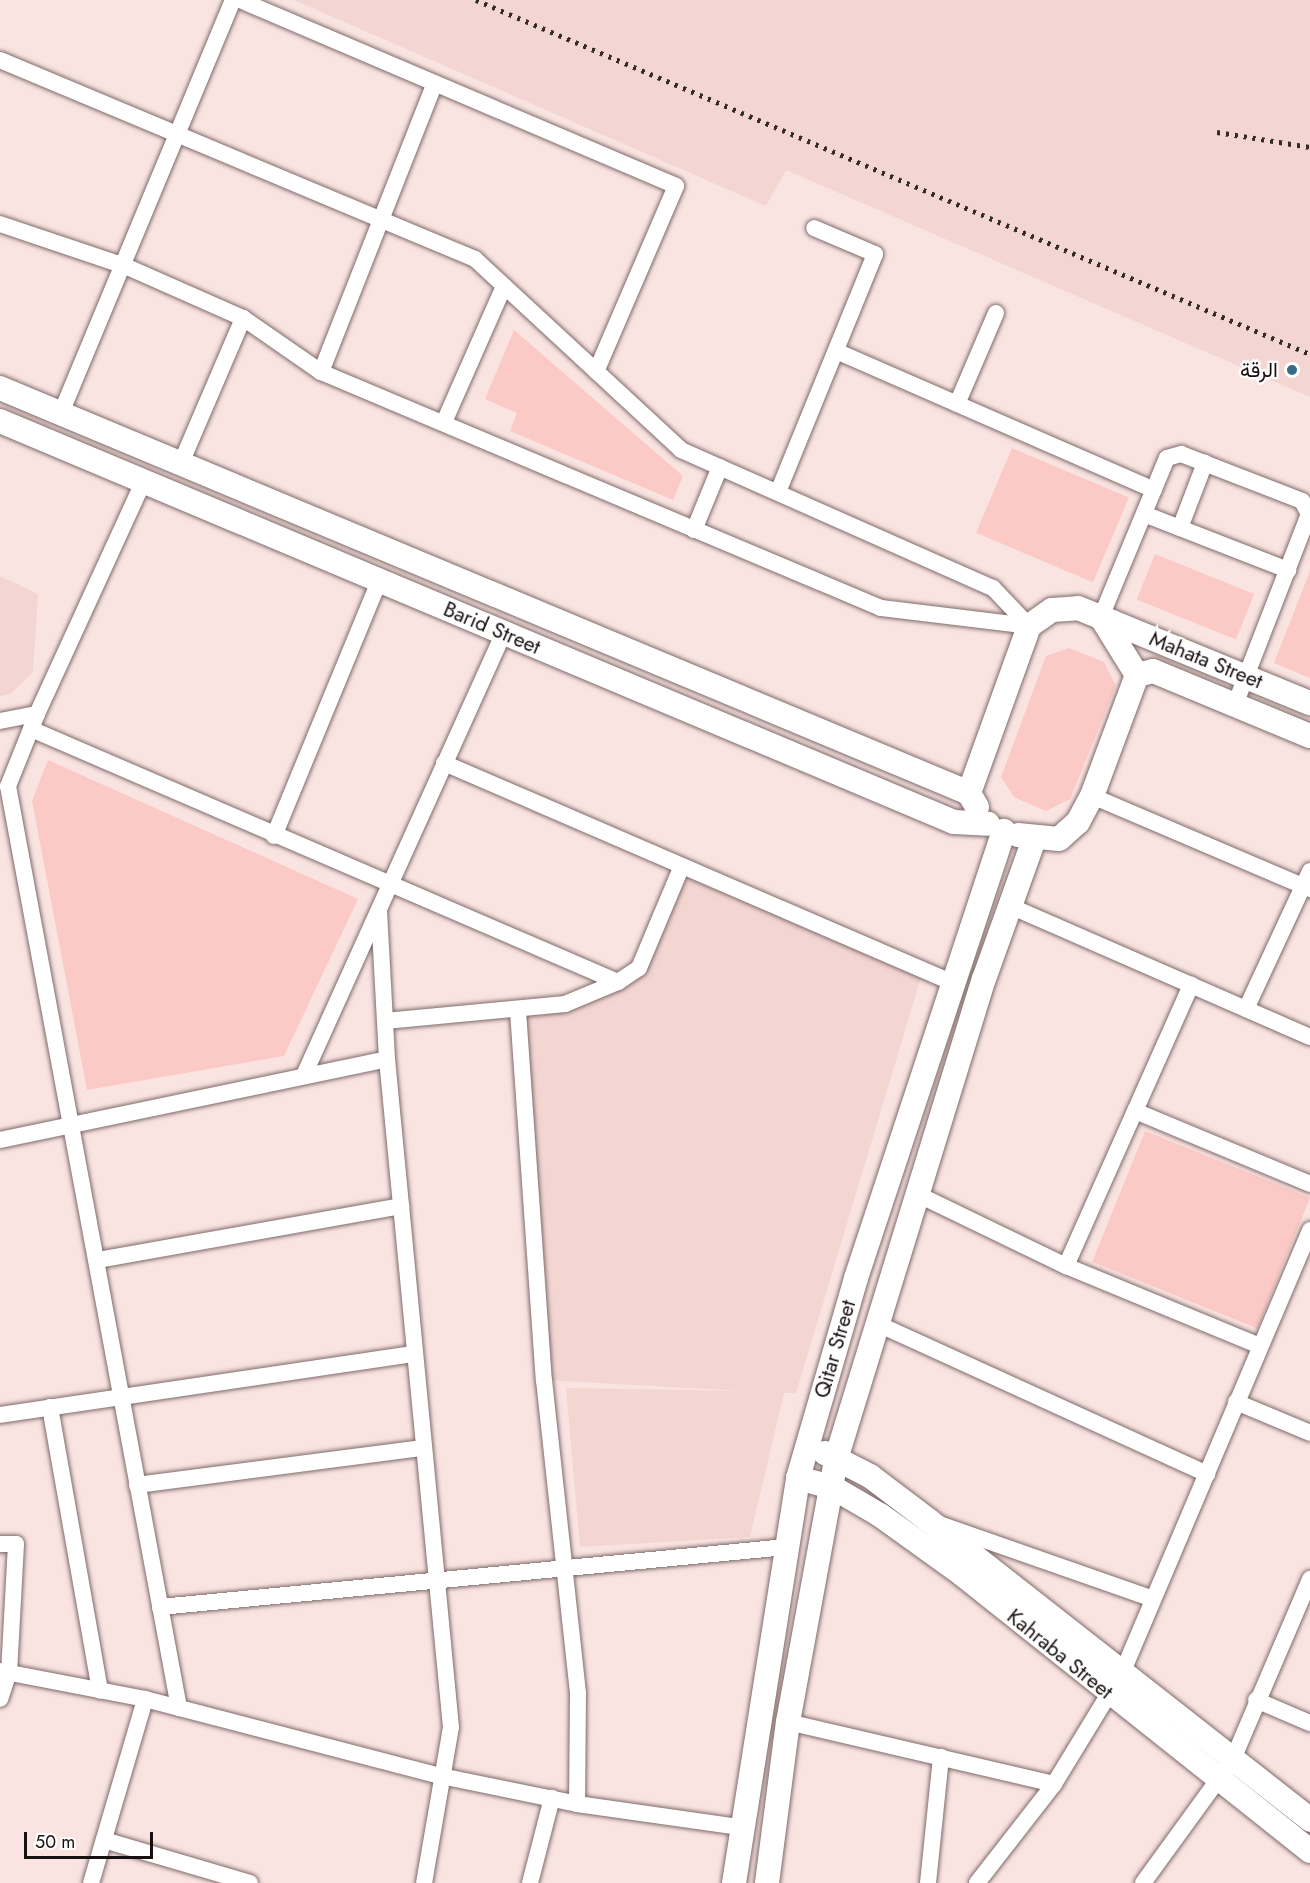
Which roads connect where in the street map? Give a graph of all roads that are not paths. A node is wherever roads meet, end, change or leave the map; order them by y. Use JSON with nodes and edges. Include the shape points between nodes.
{"nodes":[{"id":1,"x":233,"y":0,"type":"edge"},
{"id":2,"x":240,"y":0,"type":"edge"},
{"id":3,"x":0,"y":60,"type":"edge"},
{"id":4,"x":435,"y":86,"type":"junction"},
{"id":5,"x":176,"y":134,"type":"junction"},
{"id":6,"x":380,"y":219,"type":"junction"},
{"id":7,"x":0,"y":224,"type":"edge"},
{"id":8,"x":814,"y":228,"type":"dead end"},
{"id":9,"x":125,"y":266,"type":"junction"},
{"id":10,"x":504,"y":286,"type":"junction"},
{"id":11,"x":996,"y":313,"type":"dead end"},
{"id":12,"x":243,"y":318,"type":"junction"},
{"id":13,"x":836,"y":351,"type":"junction"},
{"id":14,"x":321,"y":372,"type":"junction"},
{"id":15,"x":596,"y":372,"type":"junction"},
{"id":16,"x":0,"y":387,"type":"edge"},
{"id":17,"x":957,"y":404,"type":"junction"},
{"id":18,"x":61,"y":413,"type":"junction"},
{"id":19,"x":445,"y":420,"type":"junction"},
{"id":20,"x":0,"y":422,"type":"edge"},
{"id":21,"x":181,"y":463,"type":"junction"},
{"id":22,"x":1205,"y":464,"type":"junction"},
{"id":23,"x":720,"y":467,"type":"junction"},
{"id":24,"x":143,"y":482,"type":"junction"},
{"id":25,"x":1154,"y":490,"type":"junction"},
{"id":26,"x":778,"y":492,"type":"junction"},
{"id":27,"x":1144,"y":514,"type":"junction"},
{"id":28,"x":1180,"y":528,"type":"junction"},
{"id":29,"x":694,"y":530,"type":"junction"},
{"id":30,"x":1288,"y":570,"type":"junction"},
{"id":31,"x":379,"y":581,"type":"junction"},
{"id":32,"x":1101,"y":617,"type":"junction"},
{"id":33,"x":1029,"y":626,"type":"junction"},
{"id":34,"x":504,"y":633,"type":"junction"},
{"id":35,"x":1137,"y":675,"type":"junction"},
{"id":36,"x":1246,"y":676,"type":"junction"},
{"id":37,"x":1310,"y":703,"type":"edge"},
{"id":38,"x":1235,"y":705,"type":"junction"},
{"id":39,"x":0,"y":721,"type":"edge"},
{"id":40,"x":34,"y":721,"type":"junction"},
{"id":41,"x":1310,"y":736,"type":"edge"},
{"id":42,"x":444,"y":763,"type":"junction"},
{"id":43,"x":969,"y":793,"type":"junction"},
{"id":44,"x":1092,"y":796,"type":"junction"},
{"id":45,"x":996,"y":828,"type":"junction"},
{"id":46,"x":274,"y":836,"type":"junction"},
{"id":47,"x":1034,"y":839,"type":"junction"},
{"id":48,"x":681,"y":868,"type":"junction"},
{"id":49,"x":393,"y":881,"type":"junction"},
{"id":50,"x":1308,"y":882,"type":"edge"},
{"id":51,"x":1010,"y":906,"type":"junction"},
{"id":52,"x":379,"y":911,"type":"junction"},
{"id":53,"x":618,"y":982,"type":"junction"},
{"id":54,"x":951,"y":982,"type":"junction"},
{"id":55,"x":1191,"y":985,"type":"junction"},
{"id":56,"x":1246,"y":1009,"type":"junction"},
{"id":57,"x":518,"y":1011,"type":"junction"},
{"id":58,"x":385,"y":1021,"type":"junction"},
{"id":59,"x":1310,"y":1037,"type":"edge"},
{"id":60,"x":387,"y":1059,"type":"junction"},
{"id":61,"x":305,"y":1074,"type":"junction"},
{"id":62,"x":1135,"y":1111,"type":"junction"},
{"id":63,"x":69,"y":1125,"type":"junction"},
{"id":64,"x":0,"y":1140,"type":"edge"},
{"id":65,"x":895,"y":1161,"type":"junction"},
{"id":66,"x":928,"y":1170,"type":"junction"},
{"id":67,"x":1310,"y":1184,"type":"edge"},
{"id":68,"x":921,"y":1196,"type":"junction"},
{"id":69,"x":400,"y":1206,"type":"junction"},
{"id":70,"x":1310,"y":1230,"type":"edge"},
{"id":71,"x":98,"y":1260,"type":"junction"},
{"id":72,"x":1066,"y":1266,"type":"junction"},
{"id":73,"x":856,"y":1278,"type":"junction"},
{"id":74,"x":891,"y":1285,"type":"junction"},
{"id":75,"x":878,"y":1324,"type":"junction"},
{"id":76,"x":1258,"y":1345,"type":"junction"},
{"id":77,"x":414,"y":1354,"type":"junction"},
{"id":78,"x":123,"y":1397,"type":"junction"},
{"id":79,"x":1236,"y":1402,"type":"junction"},
{"id":80,"x":50,"y":1407,"type":"junction"},
{"id":81,"x":0,"y":1415,"type":"edge"},
{"id":82,"x":1310,"y":1433,"type":"edge"},
{"id":83,"x":807,"y":1447,"type":"junction"},
{"id":84,"x":423,"y":1448,"type":"junction"},
{"id":85,"x":837,"y":1456,"type":"junction"},
{"id":86,"x":1207,"y":1474,"type":"junction"},
{"id":87,"x":798,"y":1478,"type":"junction"},
{"id":88,"x":137,"y":1485,"type":"junction"},
{"id":89,"x":832,"y":1487,"type":"junction"},
{"id":90,"x":928,"y":1520,"type":"junction"},
{"id":91,"x":0,"y":1544,"type":"edge"},
{"id":92,"x":786,"y":1547,"type":"junction"},
{"id":93,"x":563,"y":1569,"type":"junction"},
{"id":94,"x":1310,"y":1579,"type":"edge"},
{"id":95,"x":436,"y":1582,"type":"junction"},
{"id":96,"x":1150,"y":1598,"type":"junction"},
{"id":97,"x":160,"y":1607,"type":"junction"},
{"id":98,"x":1123,"y":1671,"type":"junction"},
{"id":99,"x":4,"y":1672,"type":"edge"},
{"id":100,"x":100,"y":1691,"type":"junction"},
{"id":101,"x":1106,"y":1692,"type":"junction"},
{"id":102,"x":0,"y":1699,"type":"edge"},
{"id":103,"x":145,"y":1699,"type":"junction"},
{"id":104,"x":1256,"y":1700,"type":"junction"},
{"id":105,"x":178,"y":1708,"type":"junction"},
{"id":106,"x":789,"y":1722,"type":"junction"},
{"id":107,"x":1310,"y":1723,"type":"edge"},
{"id":108,"x":941,"y":1757,"type":"junction"},
{"id":109,"x":1233,"y":1759,"type":"junction"},
{"id":110,"x":441,"y":1776,"type":"junction"},
{"id":111,"x":1216,"y":1778,"type":"junction"},
{"id":112,"x":1054,"y":1784,"type":"junction"},
{"id":113,"x":552,"y":1798,"type":"junction"},
{"id":114,"x":577,"y":1804,"type":"junction"},
{"id":115,"x":1310,"y":1820,"type":"edge"},
{"id":116,"x":745,"y":1828,"type":"junction"},
{"id":117,"x":104,"y":1840,"type":"junction"},
{"id":118,"x":1310,"y":1851,"type":"edge"},
{"id":119,"x":91,"y":1883,"type":"edge"},
{"id":120,"x":250,"y":1883,"type":"edge"},
{"id":121,"x":424,"y":1883,"type":"edge"},
{"id":122,"x":530,"y":1883,"type":"edge"},
{"id":123,"x":734,"y":1883,"type":"edge"},
{"id":124,"x":767,"y":1883,"type":"edge"},
{"id":125,"x":928,"y":1883,"type":"edge"},
{"id":126,"x":976,"y":1883,"type":"edge"},
{"id":127,"x":1143,"y":1883,"type":"edge"}],
"edges":[{"from":1,"to":5,"type":"street"},
{"from":2,"to":4,"type":"street"},
{"from":3,"to":5,"type":"street"},
{"from":4,"to":6,"type":"street"},
{"from":4,"to":15,"type":"street","via":[[676,186]]},
{"from":5,"to":6,"type":"street"},
{"from":5,"to":9,"type":"street"},
{"from":6,"to":10,"type":"street","via":[[475,259]]},
{"from":6,"to":14,"type":"street"},
{"from":7,"to":9,"type":"street"},
{"from":8,"to":13,"type":"street","via":[[875,254]]},
{"from":9,"to":12,"type":"street"},
{"from":9,"to":18,"type":"street"},
{"from":10,"to":15,"type":"street"},
{"from":10,"to":19,"type":"street"},
{"from":11,"to":17,"type":"street"},
{"from":12,"to":14,"type":"street"},
{"from":12,"to":21,"type":"street"},
{"from":13,"to":17,"type":"street"},
{"from":13,"to":26,"type":"street"},
{"from":14,"to":19,"type":"street"},
{"from":15,"to":23,"type":"street","via":[[681,450]]},
{"from":16,"to":18,"type":"main road","name":"Barid Street"},
{"from":17,"to":25,"type":"street"},
{"from":18,"to":21,"type":"main road","name":"Barid Street"},
{"from":19,"to":29,"type":"street"},
{"from":20,"to":24,"type":"main road","name":"Barid Street"},
{"from":21,"to":43,"type":"main road","name":"Barid Street"},
{"from":22,"to":25,"type":"street","via":[[1181,454],[1167,458]]},
{"from":22,"to":28,"type":"street"},
{"from":22,"to":30,"type":"street","via":[[1302,501],[1309,514]]},
{"from":23,"to":26,"type":"street"},
{"from":23,"to":29,"type":"street"},
{"from":24,"to":31,"type":"main road","name":"Barid Street"},
{"from":24,"to":40,"type":"street"},
{"from":25,"to":27,"type":"street"},
{"from":26,"to":33,"type":"street","via":[[993,588]]},
{"from":27,"to":28,"type":"street"},
{"from":27,"to":32,"type":"street"},
{"from":28,"to":30,"type":"street"},
{"from":29,"to":33,"type":"street","via":[[881,608]]},
{"from":30,"to":36,"type":"street"},
{"from":31,"to":34,"type":"main road","name":"Barid Street"},
{"from":31,"to":46,"type":"street"},
{"from":32,"to":33,"type":"main road","name":"Mahata Street","via":[[1078,608],[1052,610]]},
{"from":32,"to":35,"type":"main road"},
{"from":32,"to":36,"type":"main road","name":"Mahata Street"},
{"from":33,"to":43,"type":"main road"},
{"from":34,"to":42,"type":"street"},
{"from":34,"to":45,"type":"main road","name":"Barid Street","via":[[954,822]]},
{"from":35,"to":38,"type":"main road","name":"Mahata Street","via":[[1153,670]]},
{"from":35,"to":44,"type":"main road"},
{"from":36,"to":37,"type":"main road","name":"Mahata Street"},
{"from":36,"to":38,"type":"street"},
{"from":38,"to":41,"type":"main road","name":"Mahata Street"},
{"from":39,"to":40,"type":"street"},
{"from":40,"to":46,"type":"street"},
{"from":40,"to":63,"type":"street","via":[[8,786]]},
{"from":42,"to":48,"type":"street"},
{"from":42,"to":49,"type":"street"},
{"from":43,"to":45,"type":"main road"},
{"from":44,"to":47,"type":"main road","via":[[1078,822],[1059,839]]},
{"from":44,"to":50,"type":"street"},
{"from":45,"to":47,"type":"main road","name":"Barid Street"},
{"from":45,"to":54,"type":"main road","name":"Qitar Street"},
{"from":46,"to":49,"type":"street"},
{"from":47,"to":51,"type":"main road","name":"Qitar Street"},
{"from":48,"to":53,"type":"street","via":[[639,968]]},
{"from":48,"to":54,"type":"street"},
{"from":49,"to":52,"type":"street"},
{"from":49,"to":53,"type":"street"},
{"from":50,"to":56,"type":"street"},
{"from":51,"to":55,"type":"street"},
{"from":51,"to":66,"type":"main road","name":"Qitar Street"},
{"from":52,"to":58,"type":"street"},
{"from":52,"to":61,"type":"street"},
{"from":53,"to":57,"type":"street","via":[[565,1004]]},
{"from":54,"to":65,"type":"main road","name":"Qitar Street"},
{"from":55,"to":56,"type":"street"},
{"from":55,"to":62,"type":"street"},
{"from":56,"to":59,"type":"street"},
{"from":57,"to":58,"type":"street"},
{"from":57,"to":93,"type":"street"},
{"from":58,"to":60,"type":"street"},
{"from":60,"to":61,"type":"street"},
{"from":60,"to":69,"type":"street"},
{"from":61,"to":63,"type":"street"},
{"from":62,"to":67,"type":"street"},
{"from":62,"to":72,"type":"street"},
{"from":63,"to":64,"type":"street"},
{"from":63,"to":71,"type":"street"},
{"from":65,"to":66,"type":"main road"},
{"from":65,"to":73,"type":"main road","name":"Qitar Street"},
{"from":66,"to":68,"type":"main road","name":"Qitar Street"},
{"from":68,"to":72,"type":"street"},
{"from":68,"to":74,"type":"main road","name":"Qitar Street"},
{"from":69,"to":71,"type":"street"},
{"from":69,"to":77,"type":"street"},
{"from":70,"to":76,"type":"street"},
{"from":71,"to":78,"type":"street"},
{"from":72,"to":76,"type":"street"},
{"from":73,"to":74,"type":"main road"},
{"from":73,"to":83,"type":"main road","name":"Qitar Street"},
{"from":74,"to":75,"type":"main road","name":"Qitar Street"},
{"from":75,"to":85,"type":"main road","name":"Qitar Street"},
{"from":75,"to":86,"type":"street"},
{"from":76,"to":79,"type":"street"},
{"from":77,"to":78,"type":"street"},
{"from":77,"to":84,"type":"street"},
{"from":78,"to":80,"type":"street"},
{"from":78,"to":88,"type":"street"},
{"from":79,"to":82,"type":"street"},
{"from":79,"to":86,"type":"street"},
{"from":80,"to":81,"type":"street"},
{"from":80,"to":100,"type":"street"},
{"from":83,"to":85,"type":"main road","name":"Kahraba Street"},
{"from":83,"to":87,"type":"main road","name":"Qitar Street"},
{"from":84,"to":88,"type":"street"},
{"from":84,"to":95,"type":"street"},
{"from":85,"to":89,"type":"main road","name":"Qitar Street"},
{"from":85,"to":90,"type":"main road","name":"Kahraba Street"},
{"from":86,"to":96,"type":"street"},
{"from":87,"to":89,"type":"main road","name":"Kahraba Street"},
{"from":87,"to":92,"type":"main road","name":"Qitar Street"},
{"from":88,"to":97,"type":"street"},
{"from":89,"to":101,"type":"main road","name":"Kahraba Street","via":[[962,1574]]},
{"from":89,"to":106,"type":"main road","name":"Qitar Street"},
{"from":90,"to":96,"type":"street"},
{"from":90,"to":98,"type":"main road","name":"Kahraba Street"},
{"from":91,"to":99,"type":"street","via":[[16,1544]]},
{"from":92,"to":93,"type":"street"},
{"from":92,"to":116,"type":"main road","name":"Qitar Street"},
{"from":93,"to":95,"type":"street"},
{"from":93,"to":114,"type":"street","via":[[578,1693]]},
{"from":94,"to":104,"type":"street"},
{"from":95,"to":97,"type":"street"},
{"from":95,"to":110,"type":"street","via":[[451,1727]]},
{"from":96,"to":98,"type":"street"},
{"from":97,"to":105,"type":"street"},
{"from":98,"to":101,"type":"street"},
{"from":98,"to":109,"type":"main road","name":"Kahraba Street"},
{"from":99,"to":100,"type":"street"},
{"from":99,"to":102,"type":"street"},
{"from":100,"to":103,"type":"street"},
{"from":101,"to":111,"type":"main road","name":"Kahraba Street"},
{"from":101,"to":112,"type":"street"},
{"from":103,"to":105,"type":"street"},
{"from":103,"to":117,"type":"street"},
{"from":104,"to":107,"type":"street"},
{"from":104,"to":109,"type":"street"},
{"from":105,"to":110,"type":"street"},
{"from":106,"to":108,"type":"street"},
{"from":106,"to":124,"type":"main road","name":"Qitar Street"},
{"from":108,"to":112,"type":"street"},
{"from":108,"to":125,"type":"street"},
{"from":109,"to":111,"type":"street"},
{"from":109,"to":115,"type":"main road","name":"Kahraba Street"},
{"from":110,"to":113,"type":"street"},
{"from":110,"to":121,"type":"street"},
{"from":111,"to":118,"type":"main road","name":"Kahraba Street"},
{"from":111,"to":127,"type":"street"},
{"from":112,"to":126,"type":"street"},
{"from":113,"to":114,"type":"street"},
{"from":113,"to":122,"type":"street"},
{"from":114,"to":116,"type":"street"},
{"from":116,"to":123,"type":"main road","name":"Qitar Street"},
{"from":117,"to":119,"type":"street"},
{"from":117,"to":120,"type":"street"}]}
